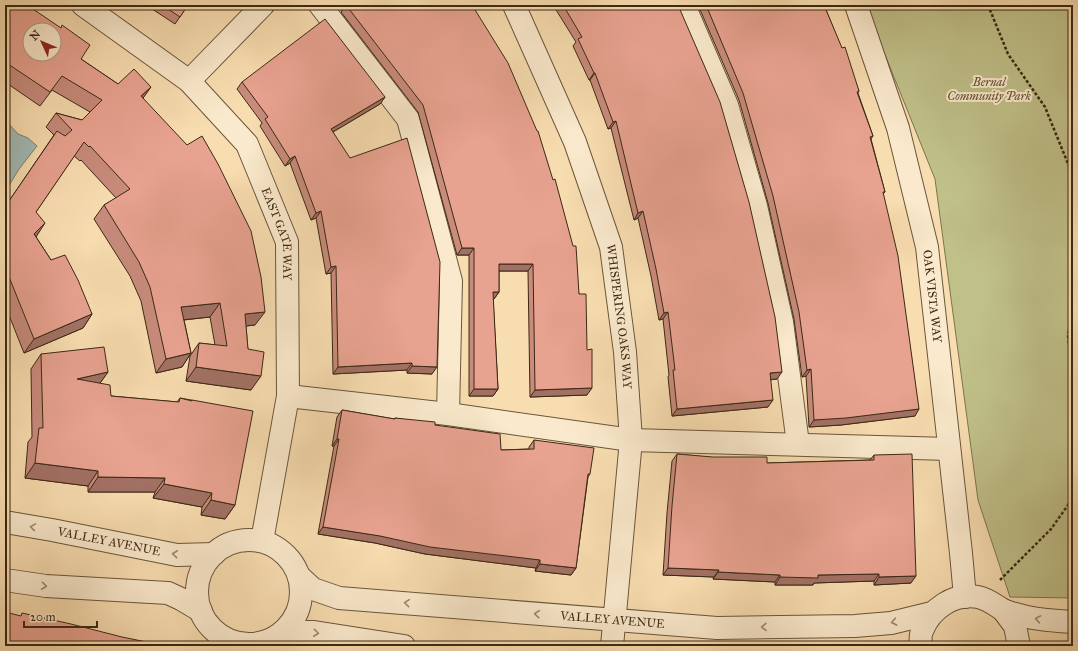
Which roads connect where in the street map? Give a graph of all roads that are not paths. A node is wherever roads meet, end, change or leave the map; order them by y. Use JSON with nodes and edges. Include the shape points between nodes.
{"nodes":[{"id":1,"x":83,"y":5,"type":"edge"},
{"id":2,"x":263,"y":5,"type":"edge"},
{"id":3,"x":320,"y":5,"type":"edge"},
{"id":4,"x":514,"y":5,"type":"edge"},
{"id":5,"x":684,"y":5,"type":"edge"},
{"id":6,"x":856,"y":5,"type":"edge"},
{"id":7,"x":189,"y":81,"type":"junction"},
{"id":8,"x":288,"y":396,"type":"junction"},
{"id":9,"x":448,"y":414,"type":"junction"},
{"id":10,"x":631,"y":440,"type":"junction"},
{"id":11,"x":798,"y":444,"type":"junction"},
{"id":12,"x":949,"y":449,"type":"junction"},
{"id":13,"x":5,"y":522,"type":"edge"},
{"id":14,"x":262,"y":541,"type":"junction"},
{"id":15,"x":214,"y":554,"type":"junction"},
{"id":16,"x":299,"y":576,"type":"junction"},
{"id":17,"x":5,"y":580,"type":"edge"},
{"id":18,"x":964,"y":597,"type":"junction"},
{"id":19,"x":1003,"y":610,"type":"junction"},
{"id":20,"x":201,"y":611,"type":"junction"},
{"id":21,"x":932,"y":613,"type":"junction"},
{"id":22,"x":615,"y":621,"type":"junction"},
{"id":23,"x":1073,"y":622,"type":"edge"},
{"id":24,"x":277,"y":636,"type":"junction"},
{"id":25,"x":238,"y":645,"type":"edge"},
{"id":26,"x":404,"y":646,"type":"edge"},
{"id":27,"x":612,"y":646,"type":"edge"},
{"id":28,"x":920,"y":646,"type":"edge"},
{"id":29,"x":1019,"y":646,"type":"edge"}],
"edges":[{"from":1,"to":7,"type":"street","name":"EAST GATE WAY"},
{"from":2,"to":7,"type":"street"},
{"from":3,"to":9,"type":"street","via":[[408,119],[451,281]]},
{"from":4,"to":10,"type":"street","name":"WHISPERING OAKS WAY","via":[[575,142],[611,247],[625,352]]},
{"from":5,"to":11,"type":"street","via":[[728,105],[756,206],[782,322]]},
{"from":6,"to":12,"type":"street","name":"OAK VISTA WAY","via":[[898,128],[927,247]]},
{"from":7,"to":8,"type":"street","name":"EAST GATE WAY","via":[[247,144],[287,242]]},
{"from":8,"to":9,"type":"street"},
{"from":8,"to":14,"type":"street","name":"EAST GATE WAY"},
{"from":9,"to":10,"type":"street"},
{"from":10,"to":11,"type":"street"},
{"from":10,"to":22,"type":"street","name":"WHISPERING OAKS WAY"},
{"from":11,"to":12,"type":"street"},
{"from":12,"to":18,"type":"street","name":"OAK VISTA WAY","via":[[962,553]]},
{"from":15,"to":13,"type":"street","name":"VALLEY AVENUE","one_way":true,"via":[[177,555]]},
{"from":14,"to":15,"type":"street","via":[[245,540],[228,545]]},
{"from":14,"to":16,"type":"street","via":[[278,548],[290,560]]},
{"from":15,"to":20,"type":"street","via":[[202,571],[197,591]]},
{"from":22,"to":16,"type":"street","name":"VALLEY AVENUE","one_way":true,"via":[[339,598],[313,589]]},
{"from":16,"to":24,"type":"street","via":[[301,593],[298,610],[290,625]]},
{"from":17,"to":20,"type":"street","one_way":true,"via":[[46,586],[168,593]]},
{"from":18,"to":19,"type":"street","name":"VALLEY AVENUE","via":[[978,597],[992,602]]},
{"from":18,"to":21,"type":"street","name":"VALLEY AVENUE","via":[[952,599]]},
{"from":23,"to":19,"type":"street","name":"VALLEY AVENUE","one_way":true,"via":[[1050,621]]},
{"from":19,"to":29,"type":"street","name":"VALLEY AVENUE","via":[[1015,626]]},
{"from":20,"to":25,"type":"street","via":[[209,626],[222,637]]},
{"from":21,"to":22,"type":"street","name":"VALLEY AVENUE","one_way":true,"via":[[891,623],[855,626],[717,628]]},
{"from":21,"to":28,"type":"street","name":"VALLEY AVENUE","via":[[921,632]]},
{"from":22,"to":27,"type":"street","name":"WHISPERING OAKS WAY"},
{"from":24,"to":25,"type":"street","via":[[258,643]]},
{"from":24,"to":26,"type":"street","one_way":true,"via":[[314,632]]}]}
